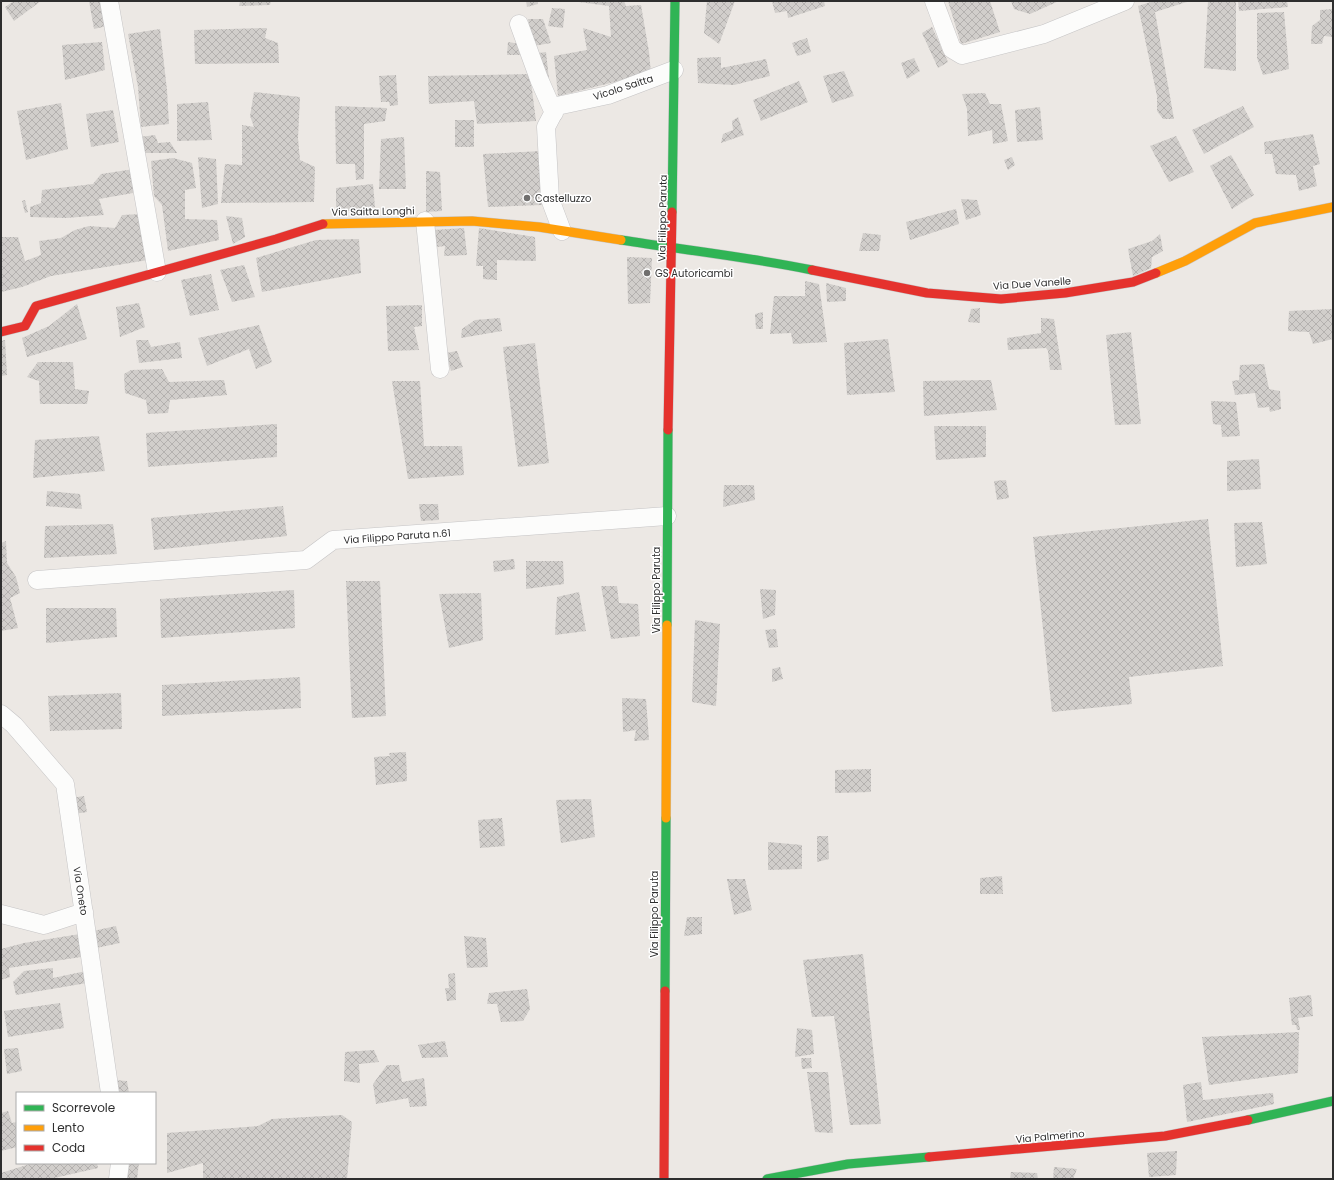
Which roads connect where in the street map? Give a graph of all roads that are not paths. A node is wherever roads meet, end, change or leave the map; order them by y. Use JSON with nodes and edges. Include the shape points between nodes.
{"nodes":[{"id":1,"x":109,"y":1,"type":"edge"},
{"id":2,"x":675,"y":1,"type":"edge"},
{"id":3,"x":934,"y":1,"type":"edge"},
{"id":4,"x":1126,"y":1,"type":"edge"},
{"id":5,"x":519,"y":24,"type":"dead end"},
{"id":6,"x":674,"y":70,"type":"junction"},
{"id":7,"x":554,"y":113,"type":"junction"},
{"id":8,"x":1333,"y":207,"type":"edge"},
{"id":9,"x":425,"y":221,"type":"junction"},
{"id":10,"x":562,"y":231,"type":"junction"},
{"id":11,"x":672,"y":248,"type":"junction"},
{"id":12,"x":157,"y":272,"type":"junction"},
{"id":13,"x":1,"y":332,"type":"edge"},
{"id":14,"x":440,"y":369,"type":"dead end"},
{"id":15,"x":668,"y":516,"type":"junction"},
{"id":16,"x":37,"y":580,"type":"dead end"},
{"id":17,"x":1,"y":714,"type":"edge"},
{"id":18,"x":84,"y":912,"type":"junction"},
{"id":19,"x":1,"y":914,"type":"edge"},
{"id":20,"x":110,"y":1092,"type":"edge"},
{"id":21,"x":1333,"y":1101,"type":"edge"},
{"id":22,"x":120,"y":1164,"type":"edge"},
{"id":23,"x":118,"y":1179,"type":"edge"},
{"id":24,"x":664,"y":1179,"type":"edge"},
{"id":25,"x":767,"y":1179,"type":"edge"}],
"edges":[{"from":1,"to":12,"type":"street"},
{"from":2,"to":6,"type":"street","name":"Via Filippo Paruta"},
{"from":3,"to":4,"type":"street","via":[[952,49],[962,55],[1044,34]]},
{"from":5,"to":7,"type":"street"},
{"from":6,"to":7,"type":"street","name":"Vicolo Saitta","via":[[608,95],[557,106]]},
{"from":6,"to":11,"type":"street","name":"Via Filippo Paruta"},
{"from":7,"to":10,"type":"street","via":[[546,127],[550,199]]},
{"from":8,"to":11,"type":"street","name":"Via Due Vanelle","via":[[1255,223],[1185,261],[1133,282],[1065,293],[1001,299],[927,293],[769,262]]},
{"from":9,"to":10,"type":"street","name":"Via Saitta Longhi","via":[[472,221]]},
{"from":9,"to":12,"type":"street","name":"Via Saitta Longhi","via":[[326,222],[276,239]]},
{"from":9,"to":14,"type":"street"},
{"from":10,"to":11,"type":"street","name":"Via Saitta Longhi"},
{"from":11,"to":15,"type":"street","name":"Via Filippo Paruta"},
{"from":12,"to":13,"type":"street","name":"Via Saitta Longhi","via":[[36,306],[26,326]]},
{"from":15,"to":16,"type":"street","name":"Via Filippo Paruta n.61","via":[[333,540],[306,560]]},
{"from":15,"to":24,"type":"street","name":"Via Filippo Paruta"},
{"from":17,"to":18,"type":"street","name":"Via Oneto","via":[[14,725],[66,784]]},
{"from":18,"to":19,"type":"street","via":[[44,925]]},
{"from":18,"to":20,"type":"street","name":"Via Oneto"},
{"from":21,"to":25,"type":"street","name":"Via Palmerino","via":[[1277,1115],[1165,1136],[848,1164]]},
{"from":22,"to":23,"type":"street"}]}
